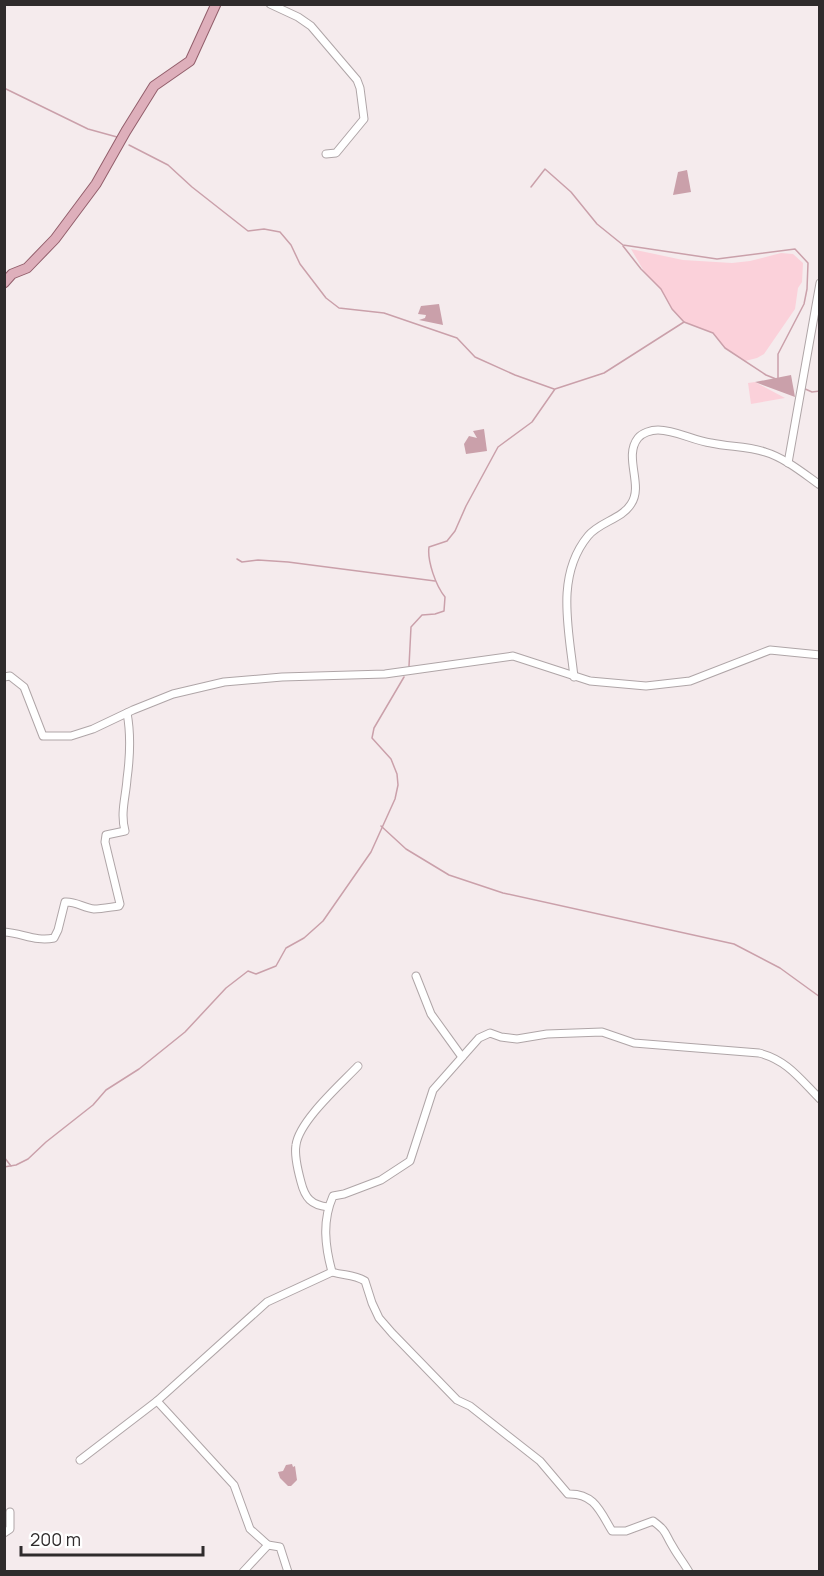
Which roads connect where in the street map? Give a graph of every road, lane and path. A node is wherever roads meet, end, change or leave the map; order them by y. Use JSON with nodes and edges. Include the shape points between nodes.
{"nodes":[{"id":1,"x":216,"y":4,"type":"edge"},
{"id":2,"x":270,"y":4,"type":"edge"},
{"id":3,"x":326,"y":154,"type":"dead end"},
{"id":4,"x":4,"y":283,"type":"edge"},
{"id":5,"x":819,"y":283,"type":"edge"},
{"id":6,"x":788,"y":463,"type":"junction"},
{"id":7,"x":819,"y":485,"type":"edge"},
{"id":8,"x":819,"y":654,"type":"edge"},
{"id":9,"x":574,"y":676,"type":"junction"},
{"id":10,"x":4,"y":677,"type":"edge"},
{"id":11,"x":127,"y":712,"type":"junction"},
{"id":12,"x":4,"y":932,"type":"edge"},
{"id":13,"x":416,"y":976,"type":"dead end"},
{"id":14,"x":462,"y":1057,"type":"junction"},
{"id":15,"x":358,"y":1066,"type":"dead end"},
{"id":16,"x":819,"y":1099,"type":"edge"},
{"id":17,"x":328,"y":1207,"type":"junction"},
{"id":18,"x":332,"y":1272,"type":"junction"},
{"id":19,"x":157,"y":1401,"type":"junction"},
{"id":20,"x":80,"y":1460,"type":"dead end"},
{"id":21,"x":10,"y":1512,"type":"dead end"},
{"id":22,"x":4,"y":1533,"type":"edge"},
{"id":23,"x":268,"y":1545,"type":"junction"},
{"id":24,"x":243,"y":1572,"type":"edge"},
{"id":25,"x":288,"y":1572,"type":"edge"},
{"id":26,"x":689,"y":1572,"type":"edge"}],
"edges":[{"from":1,"to":4,"type":"main road","via":[[190,61],[154,86],[96,184],[55,239],[27,268],[12,274]]},
{"from":2,"to":3,"type":"street","via":[[311,26],[360,88],[364,119],[336,153]]},
{"from":5,"to":6,"type":"street"},
{"from":6,"to":7,"type":"street"},
{"from":6,"to":9,"type":"street","via":[[766,452],[660,430],[639,436],[632,449],[634,501],[588,535],[571,565],[566,609]]},
{"from":8,"to":9,"type":"street","via":[[770,650],[690,681],[646,686]]},
{"from":9,"to":11,"type":"street","via":[[513,656],[385,674],[225,682],[173,694]]},
{"from":10,"to":11,"type":"street","via":[[10,676],[24,687],[43,736],[71,736]]},
{"from":11,"to":12,"type":"street","via":[[130,731],[124,831],[106,835],[105,842],[119,906],[93,909],[65,902],[54,938],[43,940]]},
{"from":13,"to":14,"type":"street","via":[[431,1014]]},
{"from":14,"to":16,"type":"street","via":[[479,1038],[490,1033],[517,1039],[602,1032],[634,1043],[774,1056],[790,1067]]},
{"from":14,"to":17,"type":"street","via":[[433,1090],[410,1161],[381,1180],[333,1196]]},
{"from":15,"to":17,"type":"street","via":[[307,1120],[296,1144],[307,1200]]},
{"from":17,"to":18,"type":"street","via":[[327,1251]]},
{"from":18,"to":19,"type":"street","via":[[267,1302]]},
{"from":18,"to":26,"type":"street","via":[[353,1274],[365,1281],[379,1318],[458,1400],[540,1461],[568,1494],[592,1500],[612,1531],[626,1531],[653,1521],[666,1530]]},
{"from":19,"to":20,"type":"street"},
{"from":19,"to":23,"type":"street","via":[[234,1485],[250,1529]]},
{"from":21,"to":22,"type":"street","via":[[10,1528]]},
{"from":23,"to":24,"type":"street"},
{"from":23,"to":25,"type":"street","via":[[280,1547]]}]}
